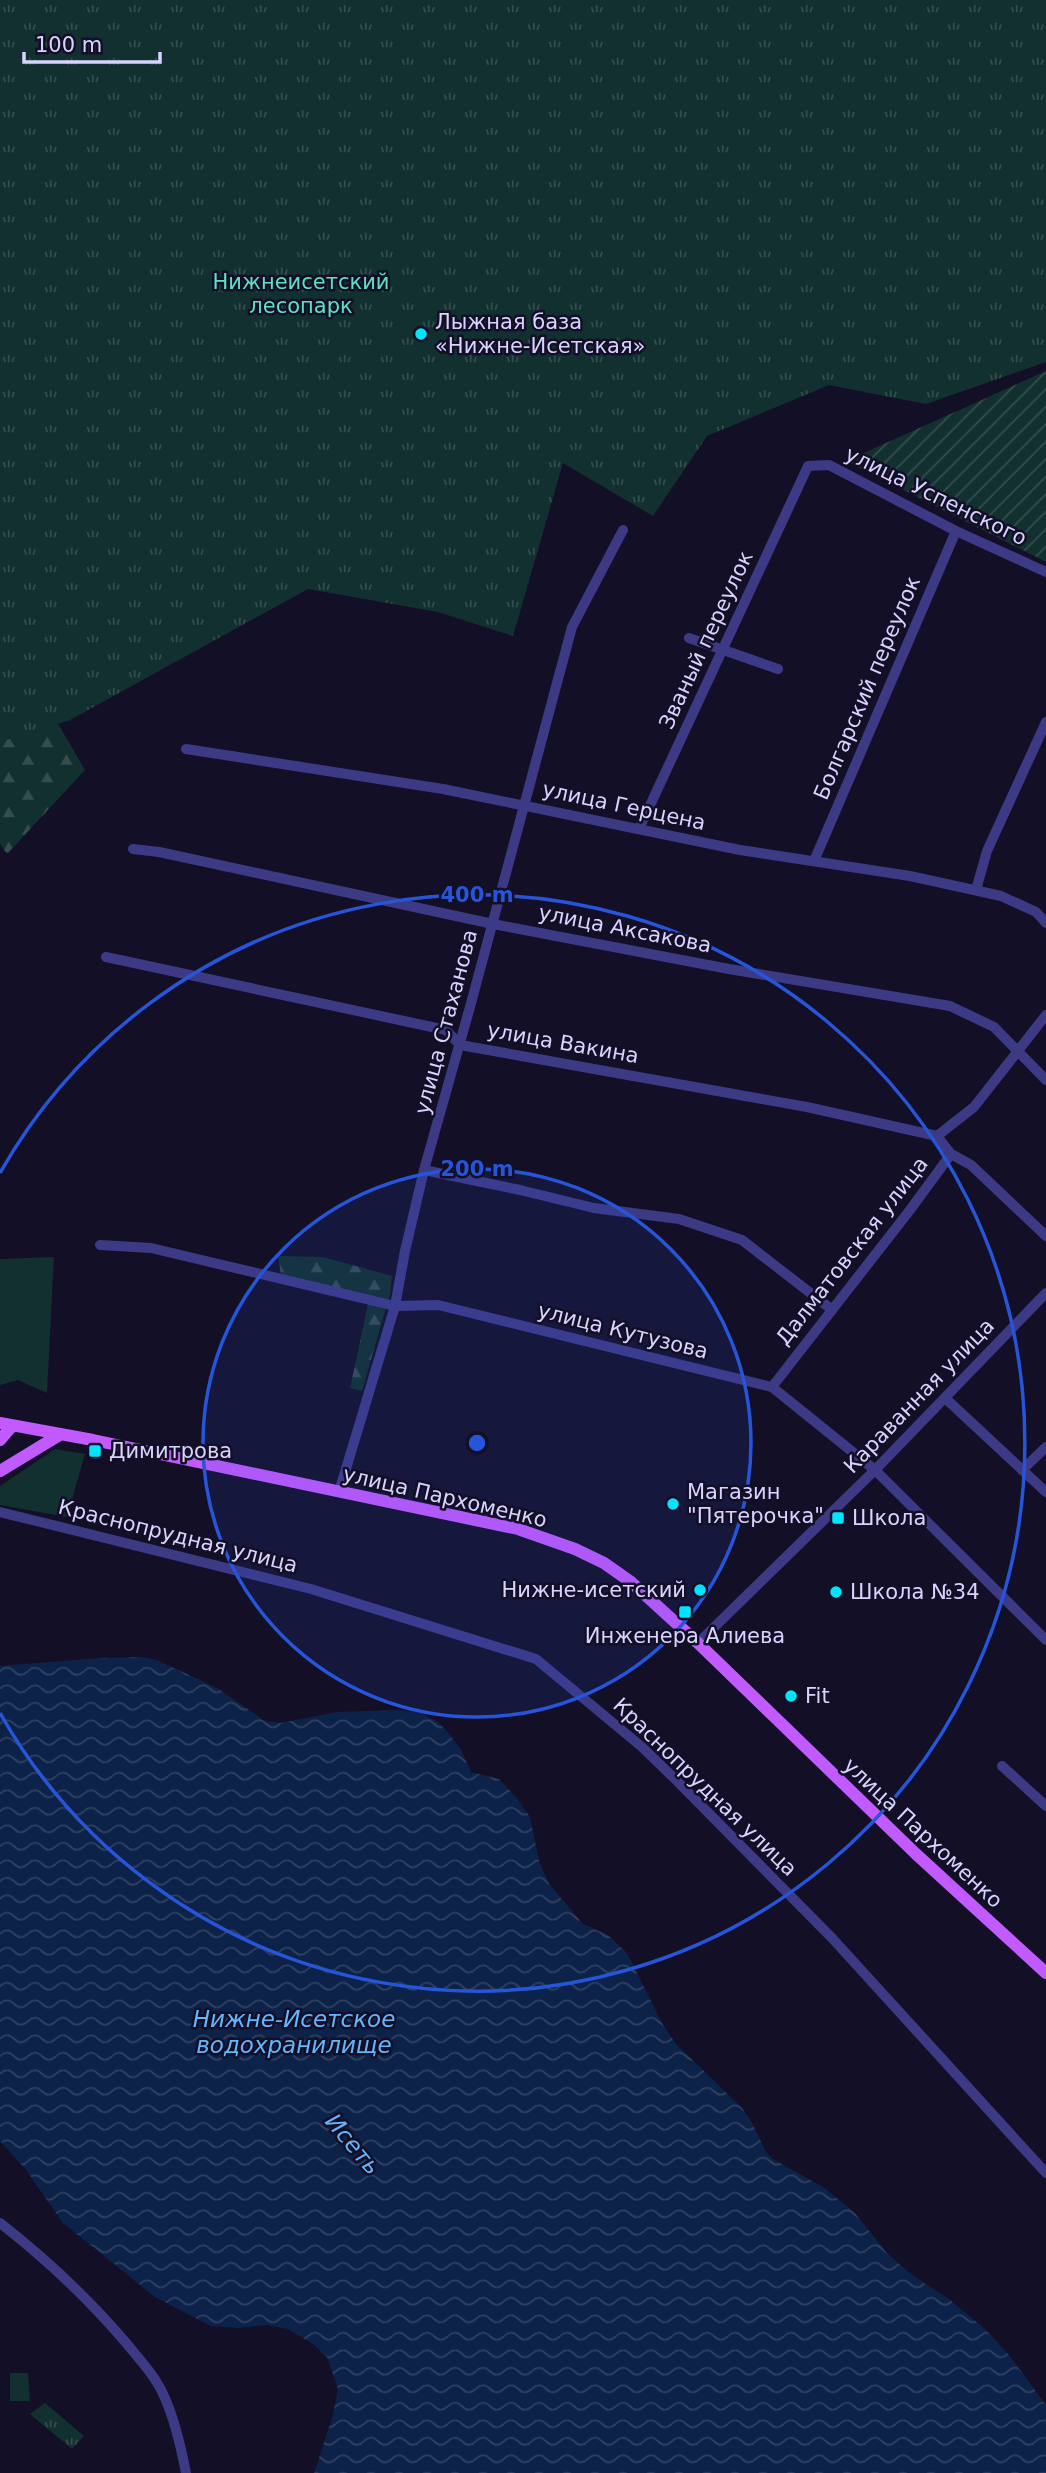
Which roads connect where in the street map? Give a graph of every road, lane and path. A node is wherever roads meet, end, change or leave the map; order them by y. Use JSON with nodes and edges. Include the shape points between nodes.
{"nodes":[{"id":1,"x":808,"y":466,"type":"joint"},
{"id":2,"x":623,"y":530,"type":"dead end"},
{"id":3,"x":956,"y":531,"type":"junction"},
{"id":4,"x":1046,"y":572,"type":"edge"},
{"id":5,"x":689,"y":638,"type":"dead end"},
{"id":6,"x":723,"y":649,"type":"junction"},
{"id":7,"x":778,"y":669,"type":"dead end"},
{"id":8,"x":1046,"y":722,"type":"edge"},
{"id":9,"x":186,"y":749,"type":"dead end"},
{"id":10,"x":524,"y":805,"type":"junction"},
{"id":11,"x":639,"y":829,"type":"junction"},
{"id":12,"x":132,"y":849,"type":"dead end"},
{"id":13,"x":814,"y":861,"type":"junction"},
{"id":14,"x":976,"y":890,"type":"junction"},
{"id":15,"x":1046,"y":923,"type":"edge"},
{"id":16,"x":493,"y":924,"type":"junction"},
{"id":17,"x":106,"y":957,"type":"dead end"},
{"id":18,"x":1046,"y":1014,"type":"edge"},
{"id":19,"x":460,"y":1045,"type":"junction"},
{"id":20,"x":1017,"y":1052,"type":"junction"},
{"id":21,"x":1046,"y":1080,"type":"edge"},
{"id":22,"x":937,"y":1136,"type":"junction"},
{"id":23,"x":951,"y":1154,"type":"junction"},
{"id":24,"x":424,"y":1170,"type":"junction"},
{"id":25,"x":1046,"y":1236,"type":"edge"},
{"id":26,"x":100,"y":1245,"type":"dead end"},
{"id":27,"x":1046,"y":1293,"type":"edge"},
{"id":28,"x":395,"y":1306,"type":"junction"},
{"id":29,"x":831,"y":1309,"type":"junction"},
{"id":30,"x":772,"y":1387,"type":"junction"},
{"id":31,"x":944,"y":1398,"type":"junction"},
{"id":32,"x":6,"y":1425,"type":"edge"},
{"id":33,"x":61,"y":1434,"type":"junction"},
{"id":34,"x":0,"y":1440,"type":"edge"},
{"id":35,"x":1046,"y":1447,"type":"edge"},
{"id":36,"x":875,"y":1470,"type":"junction"},
{"id":37,"x":1022,"y":1470,"type":"junction"},
{"id":38,"x":0,"y":1471,"type":"edge"},
{"id":39,"x":338,"y":1492,"type":"junction"},
{"id":40,"x":1046,"y":1492,"type":"edge"},
{"id":41,"x":0,"y":1512,"type":"edge"},
{"id":42,"x":1046,"y":1640,"type":"edge"},
{"id":43,"x":698,"y":1643,"type":"junction"},
{"id":44,"x":1002,"y":1766,"type":"dead end"},
{"id":45,"x":1046,"y":1807,"type":"edge"},
{"id":46,"x":1046,"y":1973,"type":"edge"},
{"id":47,"x":1046,"y":2173,"type":"edge"},
{"id":48,"x":0,"y":2222,"type":"edge"},
{"id":49,"x":186,"y":2473,"type":"edge"}],
"edges":[{"from":1,"to":3,"type":"street","name":"улица Успенского","via":[[829,465]]},
{"from":1,"to":6,"type":"street","name":"Званый переулок"},
{"from":2,"to":10,"type":"street","name":"улица Стаханова","via":[[572,627]]},
{"from":3,"to":4,"type":"street","name":"улица Успенского"},
{"from":3,"to":13,"type":"street","name":"Болгарский переулок"},
{"from":5,"to":6,"type":"street"},
{"from":6,"to":7,"type":"street"},
{"from":6,"to":11,"type":"street","name":"Званый переулок"},
{"from":8,"to":14,"type":"street","via":[[988,851]]},
{"from":9,"to":10,"type":"street","name":"улица Герцена"},
{"from":10,"to":11,"type":"street","name":"улица Герцена"},
{"from":10,"to":16,"type":"street","name":"улица Стаханова"},
{"from":11,"to":13,"type":"street","name":"улица Герцена"},
{"from":12,"to":16,"type":"street","name":"улица Аксакова"},
{"from":13,"to":14,"type":"street","name":"улица Герцена"},
{"from":14,"to":15,"type":"street","name":"улица Герцена","via":[[1035,912]]},
{"from":16,"to":19,"type":"street","name":"улица Стаханова"},
{"from":16,"to":20,"type":"street","name":"улица Аксакова","via":[[950,1006],[994,1027]]},
{"from":17,"to":19,"type":"street","name":"улица Вакина","via":[[446,1030]]},
{"from":18,"to":20,"type":"street","name":"Далматовская улица"},
{"from":19,"to":22,"type":"street","name":"улица Вакина","via":[[807,1107]]},
{"from":19,"to":24,"type":"street","name":"улица Стаханова"},
{"from":20,"to":21,"type":"street","name":"улица Аксакова"},
{"from":20,"to":22,"type":"street","name":"Далматовская улица","via":[[974,1107]]},
{"from":22,"to":23,"type":"street","name":"Далматовская улица"},
{"from":23,"to":25,"type":"street","via":[[971,1165]]},
{"from":23,"to":29,"type":"street","name":"Далматовская улица"},
{"from":24,"to":28,"type":"street","name":"улица Стаханова"},
{"from":24,"to":29,"type":"street","via":[[594,1208],[678,1219],[742,1240]]},
{"from":26,"to":28,"type":"street","name":"улица Кутузова","via":[[150,1248]]},
{"from":27,"to":31,"type":"street","name":"Караванная улица"},
{"from":28,"to":30,"type":"street","name":"улица Кутузова","via":[[438,1305]]},
{"from":28,"to":39,"type":"street","name":"улица Стаханова"},
{"from":29,"to":30,"type":"street","name":"Далматовская улица"},
{"from":30,"to":36,"type":"street","name":"улица Кутузова"},
{"from":31,"to":36,"type":"street","name":"Караванная улица"},
{"from":31,"to":37,"type":"street"},
{"from":32,"to":33,"type":"main road","name":"улица Пархоменко"},
{"from":32,"to":34,"type":"main road"},
{"from":33,"to":38,"type":"main road"},
{"from":33,"to":39,"type":"main road","name":"улица Пархоменко"},
{"from":35,"to":37,"type":"street"},
{"from":36,"to":42,"type":"street","name":"улица Кутузова"},
{"from":36,"to":43,"type":"street","name":"Караванная улица"},
{"from":37,"to":40,"type":"street"},
{"from":39,"to":43,"type":"main road","name":"улица Пархоменко","via":[[518,1529],[575,1549],[631,1582]]},
{"from":41,"to":47,"type":"street","name":"Краснопрудная улица","via":[[312,1589],[536,1659],[642,1747],[832,1938]]},
{"from":43,"to":46,"type":"main road","name":"улица Пархоменко"},
{"from":44,"to":45,"type":"street"},
{"from":48,"to":49,"type":"street","via":[[57,2270],[142,2362],[164,2394]]}]}
